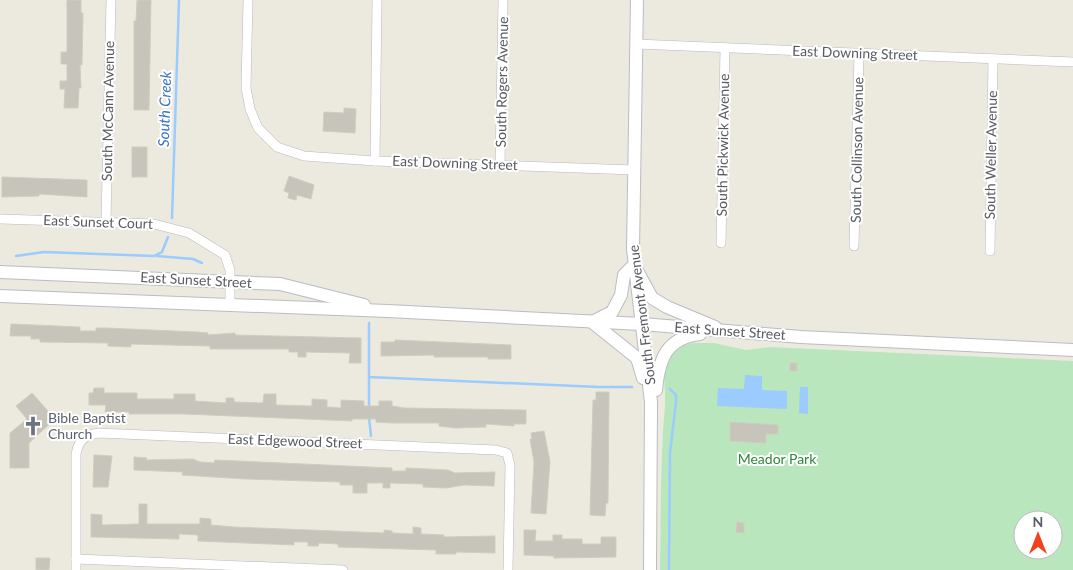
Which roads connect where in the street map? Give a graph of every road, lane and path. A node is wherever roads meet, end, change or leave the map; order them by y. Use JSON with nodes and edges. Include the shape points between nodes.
{"nodes":[{"id":1,"x":111,"y":0,"type":"edge"},
{"id":2,"x":248,"y":0,"type":"edge"},
{"id":3,"x":377,"y":0,"type":"edge"},
{"id":4,"x":503,"y":0,"type":"edge"},
{"id":5,"x":637,"y":0,"type":"edge"},
{"id":6,"x":636,"y":44,"type":"junction"},
{"id":7,"x":725,"y":48,"type":"junction"},
{"id":8,"x":859,"y":54,"type":"junction"},
{"id":9,"x":992,"y":59,"type":"junction"},
{"id":10,"x":1073,"y":62,"type":"edge"},
{"id":11,"x":375,"y":161,"type":"junction"},
{"id":12,"x":500,"y":165,"type":"junction"},
{"id":13,"x":634,"y":170,"type":"junction"},
{"id":14,"x":1,"y":219,"type":"dead end"},
{"id":15,"x":106,"y":222,"type":"junction"},
{"id":16,"x":720,"y":242,"type":"dead end"},
{"id":17,"x":854,"y":246,"type":"dead end"},
{"id":18,"x":990,"y":251,"type":"dead end"},
{"id":19,"x":634,"y":264,"type":"junction"},
{"id":20,"x":0,"y":272,"type":"edge"},
{"id":21,"x":231,"y":281,"type":"junction"},
{"id":22,"x":0,"y":296,"type":"edge"},
{"id":23,"x":230,"y":306,"type":"junction"},
{"id":24,"x":388,"y":311,"type":"junction"},
{"id":25,"x":592,"y":322,"type":"junction"},
{"id":26,"x":642,"y":324,"type":"junction"},
{"id":27,"x":724,"y":331,"type":"junction"},
{"id":28,"x":1073,"y":350,"type":"edge"},
{"id":29,"x":652,"y":410,"type":"junction"},
{"id":30,"x":76,"y":559,"type":"junction"},
{"id":31,"x":76,"y":570,"type":"edge"},
{"id":32,"x":344,"y":570,"type":"edge"},
{"id":33,"x":508,"y":570,"type":"edge"},
{"id":34,"x":650,"y":570,"type":"edge"}],
"edges":[{"from":1,"to":15,"type":"street","name":"South McCann Avenue"},
{"from":2,"to":11,"type":"street","name":"East Downing Street","via":[[246,88],[258,128],[277,147],[304,156]]},
{"from":3,"to":11,"type":"street"},
{"from":4,"to":12,"type":"street","name":"South Rogers Avenue"},
{"from":5,"to":6,"type":"main road","name":"South Fremont Avenue"},
{"from":6,"to":7,"type":"street","name":"East Downing Street"},
{"from":6,"to":13,"type":"main road","name":"South Fremont Avenue"},
{"from":7,"to":8,"type":"street","name":"East Downing Street"},
{"from":7,"to":16,"type":"street","name":"South Pickwick Avenue"},
{"from":8,"to":9,"type":"street","name":"East Downing Street"},
{"from":8,"to":17,"type":"street","name":"South Collinson Avenue"},
{"from":9,"to":10,"type":"street","name":"East Downing Street"},
{"from":9,"to":18,"type":"street","name":"South Weller Avenue"},
{"from":11,"to":12,"type":"street","name":"East Downing Street"},
{"from":12,"to":13,"type":"street","name":"East Downing Street"},
{"from":13,"to":19,"type":"main road","name":"South Fremont Avenue"},
{"from":14,"to":15,"type":"street","name":"East Sunset Court"},
{"from":15,"to":21,"type":"street","name":"East Sunset Court","via":[[154,224],[189,233],[225,255]]},
{"from":19,"to":25,"type":"main road","via":[[624,275],[621,295],[612,312]]},
{"from":19,"to":26,"type":"main road","name":"South Fremont Avenue"},
{"from":19,"to":27,"type":"main road","via":[[652,298]]},
{"from":20,"to":21,"type":"main road","name":"East Sunset Street"},
{"from":21,"to":23,"type":"street","name":"East Sunset Court"},
{"from":21,"to":24,"type":"main road","name":"East Sunset Street","via":[[280,284]]},
{"from":22,"to":23,"type":"main road","name":"East Sunset Street"},
{"from":23,"to":24,"type":"main road","name":"East Sunset Street"},
{"from":24,"to":25,"type":"main road","name":"East Sunset Street"},
{"from":25,"to":26,"type":"main road","name":"East Sunset Street"},
{"from":25,"to":29,"type":"main road","via":[[637,358]]},
{"from":26,"to":27,"type":"main road","name":"East Sunset Street"},
{"from":26,"to":29,"type":"main road","name":"South Fremont Avenue"},
{"from":27,"to":28,"type":"main road","name":"East Sunset Street"},
{"from":27,"to":29,"type":"main road","via":[[686,336],[673,343],[658,370]]},
{"from":29,"to":34,"type":"main road","name":"South Fremont Avenue"},
{"from":30,"to":31,"type":"street"},
{"from":30,"to":32,"type":"street"},
{"from":30,"to":33,"type":"street","name":"East Edgewood Street","via":[[78,443],[99,433],[486,449],[507,453],[510,465]]}]}
